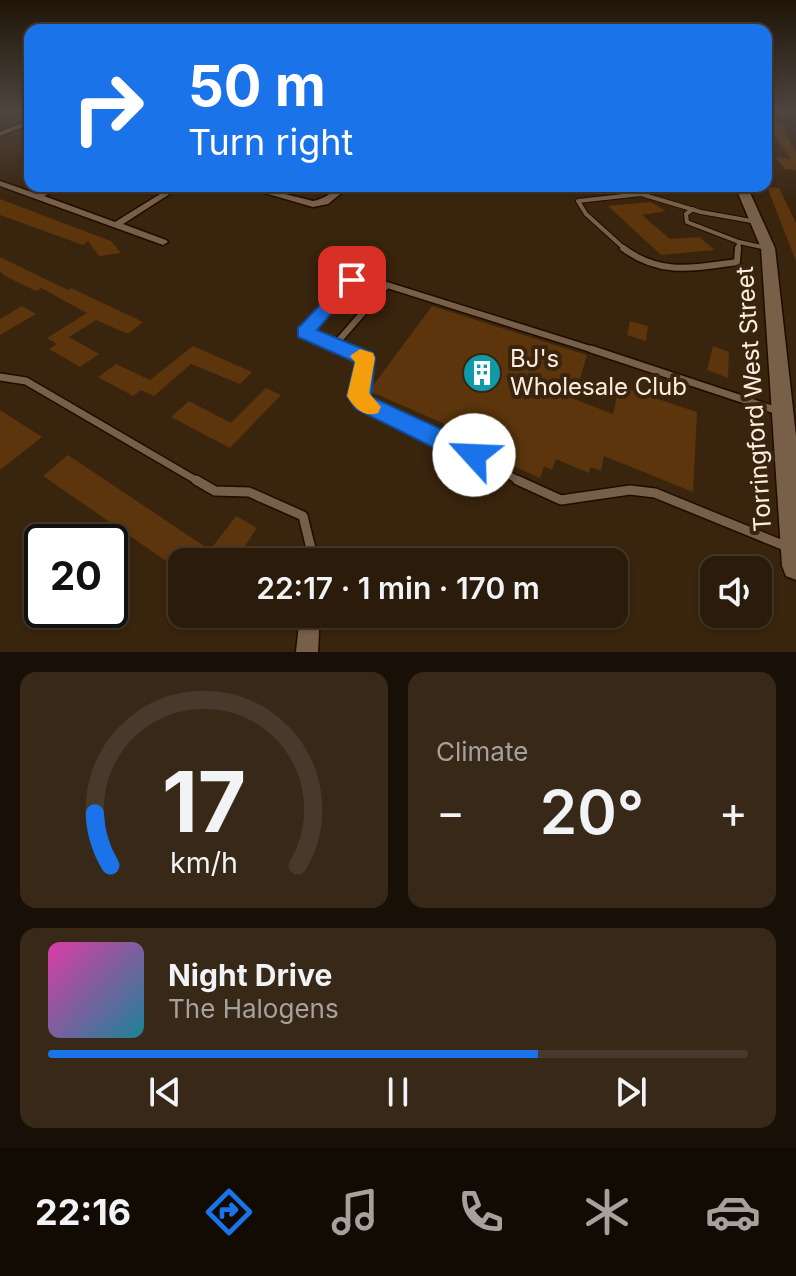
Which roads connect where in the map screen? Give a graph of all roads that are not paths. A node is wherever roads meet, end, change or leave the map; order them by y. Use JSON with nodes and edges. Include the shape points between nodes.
{"nodes":[{"id":1,"x":0,"y":183,"type":"edge"},
{"id":2,"x":24,"y":191,"type":"edge"},
{"id":3,"x":26,"y":192,"type":"edge"},
{"id":4,"x":46,"y":192,"type":"edge"},
{"id":5,"x":168,"y":192,"type":"edge"},
{"id":6,"x":267,"y":192,"type":"edge"},
{"id":7,"x":338,"y":192,"type":"edge"},
{"id":8,"x":744,"y":192,"type":"edge"},
{"id":9,"x":38,"y":196,"type":"junction"},
{"id":10,"x":693,"y":209,"type":"junction"},
{"id":11,"x":757,"y":222,"type":"junction"},
{"id":12,"x":116,"y":225,"type":"junction"},
{"id":13,"x":163,"y":242,"type":"dead end"},
{"id":14,"x":739,"y":242,"type":"junction"},
{"id":15,"x":768,"y":248,"type":"junction"},
{"id":16,"x":382,"y":290,"type":"junction"},
{"id":17,"x":334,"y":346,"type":"junction"},
{"id":18,"x":0,"y":377,"type":"edge"},
{"id":19,"x":784,"y":413,"type":"junction"},
{"id":20,"x":311,"y":548,"type":"edge"},
{"id":21,"x":795,"y":555,"type":"edge"},
{"id":22,"x":309,"y":628,"type":"edge"},
{"id":23,"x":307,"y":652,"type":"edge"}],
"edges":[{"from":1,"to":2,"type":"street"},
{"from":3,"to":9,"type":"street"},
{"from":4,"to":9,"type":"street"},
{"from":5,"to":12,"type":"street"},
{"from":6,"to":7,"type":"street","via":[[313,204]]},
{"from":8,"to":11,"type":"main road","name":"Torringford West Street"},
{"from":9,"to":12,"type":"street"},
{"from":10,"to":11,"type":"lane"},
{"from":10,"to":14,"type":"lane","via":[[686,214],[687,222]]},
{"from":10,"to":14,"type":"lane","via":[[641,194],[578,201],[635,260],[653,269],[737,262]]},
{"from":11,"to":15,"type":"main road","name":"Torringford West Street"},
{"from":12,"to":13,"type":"street"},
{"from":14,"to":15,"type":"lane"},
{"from":15,"to":19,"type":"main road","name":"Torringford West Street"},
{"from":16,"to":17,"type":"lane"},
{"from":16,"to":17,"type":"lane","via":[[352,280],[304,332]]},
{"from":16,"to":19,"type":"lane","via":[[387,285],[463,306]]},
{"from":17,"to":21,"type":"lane","via":[[366,358],[358,396],[364,403],[539,492],[561,500],[630,490],[655,493]]},
{"from":18,"to":20,"type":"lane","via":[[26,381],[215,491],[249,492],[303,516]]},
{"from":19,"to":21,"type":"main road","name":"Torringford West Street"},
{"from":22,"to":23,"type":"street"}]}
